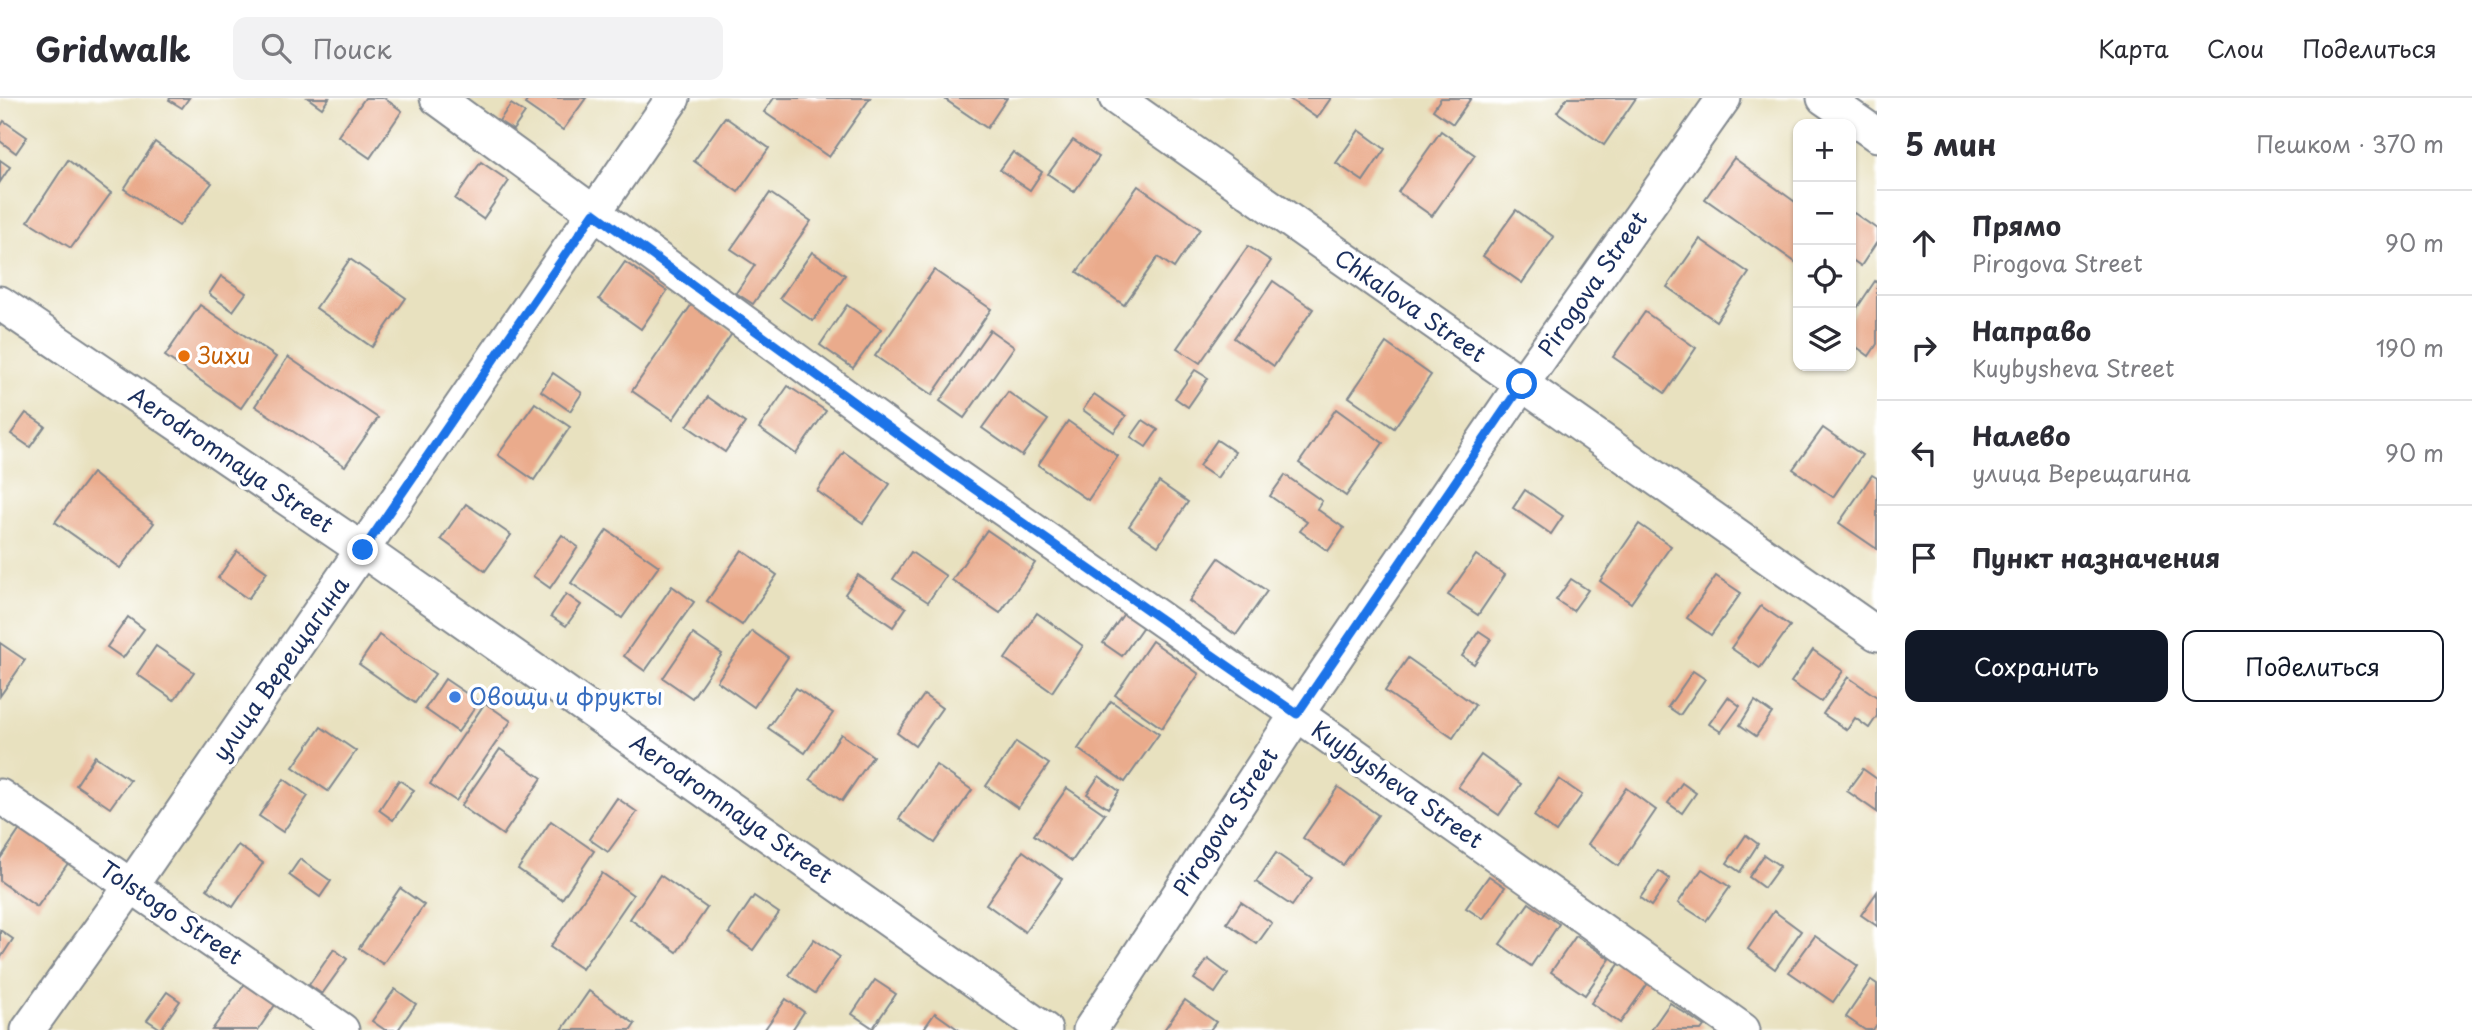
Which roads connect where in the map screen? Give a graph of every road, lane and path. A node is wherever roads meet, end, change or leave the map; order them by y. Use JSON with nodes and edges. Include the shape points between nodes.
{"nodes":[{"id":1,"x":437,"y":98,"type":"edge"},
{"id":2,"x":673,"y":98,"type":"edge"},
{"id":3,"x":1115,"y":98,"type":"edge"},
{"id":4,"x":1724,"y":98,"type":"edge"},
{"id":5,"x":1824,"y":98,"type":"edge"},
{"id":6,"x":1877,"y":135,"type":"edge"},
{"id":7,"x":594,"y":213,"type":"junction"},
{"id":8,"x":0,"y":303,"type":"edge"},
{"id":9,"x":1522,"y":384,"type":"junction"},
{"id":10,"x":363,"y":550,"type":"junction"},
{"id":11,"x":1877,"y":634,"type":"edge"},
{"id":12,"x":1297,"y":714,"type":"junction"},
{"id":13,"x":0,"y":796,"type":"edge"},
{"id":14,"x":131,"y":886,"type":"junction"},
{"id":15,"x":28,"y":1030,"type":"edge"},
{"id":16,"x":342,"y":1030,"type":"edge"},
{"id":17,"x":1045,"y":1030,"type":"edge"},
{"id":18,"x":1090,"y":1030,"type":"edge"},
{"id":19,"x":1743,"y":1030,"type":"edge"}],
"edges":[{"from":1,"to":7,"type":"street","name":"Kuybysheva Street"},
{"from":2,"to":7,"type":"street","name":"улица Верещагина"},
{"from":3,"to":9,"type":"street","name":"Chkalova Street"},
{"from":4,"to":9,"type":"street","name":"Pirogova Street"},
{"from":5,"to":6,"type":"street"},
{"from":7,"to":10,"type":"street","name":"улица Верещагина"},
{"from":7,"to":12,"type":"street","name":"Kuybysheva Street","via":[[940,465]]},
{"from":8,"to":10,"type":"street","name":"Aerodromnaya Street"},
{"from":9,"to":11,"type":"street","name":"Chkalova Street"},
{"from":9,"to":12,"type":"street","name":"Pirogova Street"},
{"from":10,"to":14,"type":"street","name":"улица Верещагина"},
{"from":10,"to":17,"type":"street","name":"Aerodromnaya Street"},
{"from":12,"to":18,"type":"street","name":"Pirogova Street"},
{"from":12,"to":19,"type":"street","name":"Kuybysheva Street"},
{"from":13,"to":14,"type":"street","name":"Tolstogo Street"},
{"from":14,"to":15,"type":"street","name":"улица Верещагина"},
{"from":14,"to":16,"type":"street","name":"Tolstogo Street"}]}
